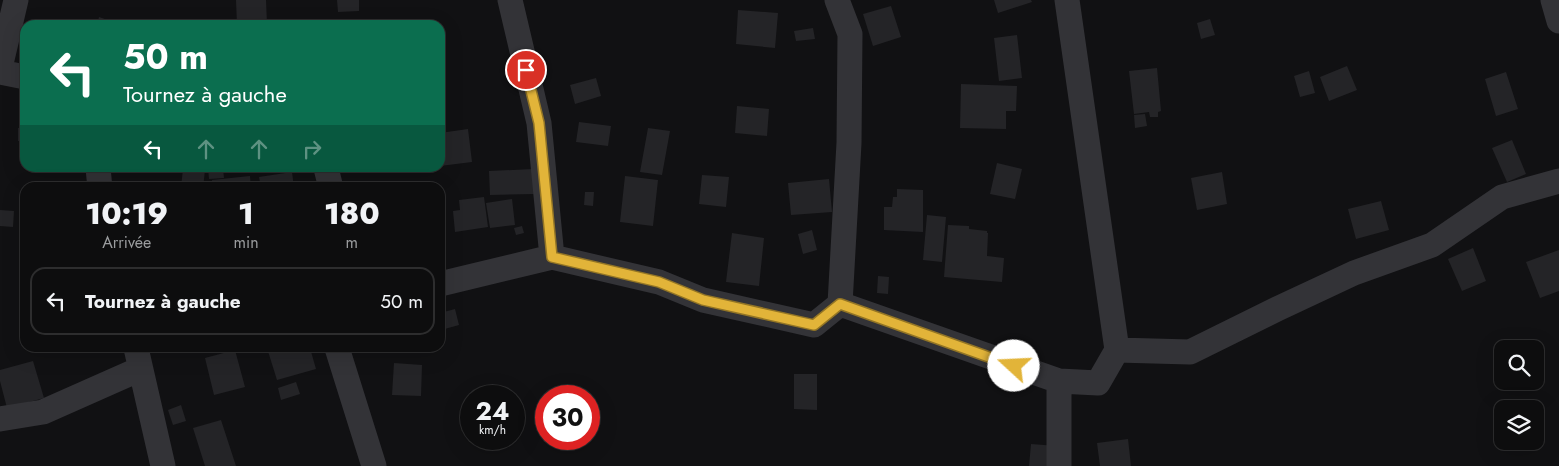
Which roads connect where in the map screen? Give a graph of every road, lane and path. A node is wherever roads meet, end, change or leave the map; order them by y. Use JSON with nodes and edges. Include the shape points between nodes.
{"nodes":[{"id":1,"x":16,"y":0,"type":"edge"},
{"id":2,"x":510,"y":0,"type":"edge"},
{"id":3,"x":837,"y":0,"type":"edge"},
{"id":4,"x":1067,"y":0,"type":"edge"},
{"id":5,"x":1553,"y":0,"type":"edge"},
{"id":6,"x":1559,"y":20,"type":"edge"},
{"id":7,"x":0,"y":68,"type":"edge"},
{"id":8,"x":0,"y":72,"type":"edge"},
{"id":9,"x":20,"y":77,"type":"edge"},
{"id":10,"x":1559,"y":181,"type":"edge"},
{"id":11,"x":552,"y":257,"type":"junction"},
{"id":12,"x":445,"y":283,"type":"edge"},
{"id":13,"x":840,"y":304,"type":"junction"},
{"id":14,"x":1117,"y":350,"type":"junction"},
{"id":15,"x":338,"y":352,"type":"edge"},
{"id":16,"x":138,"y":358,"type":"edge"},
{"id":17,"x":1059,"y":381,"type":"junction"},
{"id":18,"x":0,"y":419,"type":"edge"},
{"id":19,"x":163,"y":466,"type":"edge"},
{"id":20,"x":374,"y":466,"type":"edge"},
{"id":21,"x":1059,"y":466,"type":"edge"}],
"edges":[{"from":1,"to":7,"type":"street"},
{"from":2,"to":11,"type":"street","via":[[539,123]]},
{"from":3,"to":13,"type":"street","via":[[850,34],[849,143]]},
{"from":4,"to":14,"type":"street"},
{"from":5,"to":6,"type":"street"},
{"from":8,"to":9,"type":"street"},
{"from":10,"to":14,"type":"street","via":[[1502,197],[1432,245],[1354,273],[1190,352]]},
{"from":11,"to":12,"type":"street"},
{"from":11,"to":13,"type":"street","via":[[659,282],[703,300],[814,325]]},
{"from":13,"to":17,"type":"street"},
{"from":14,"to":17,"type":"street","via":[[1098,383]]},
{"from":15,"to":20,"type":"street"},
{"from":16,"to":18,"type":"street","via":[[43,412]]},
{"from":16,"to":19,"type":"street"},
{"from":17,"to":21,"type":"street"}]}
